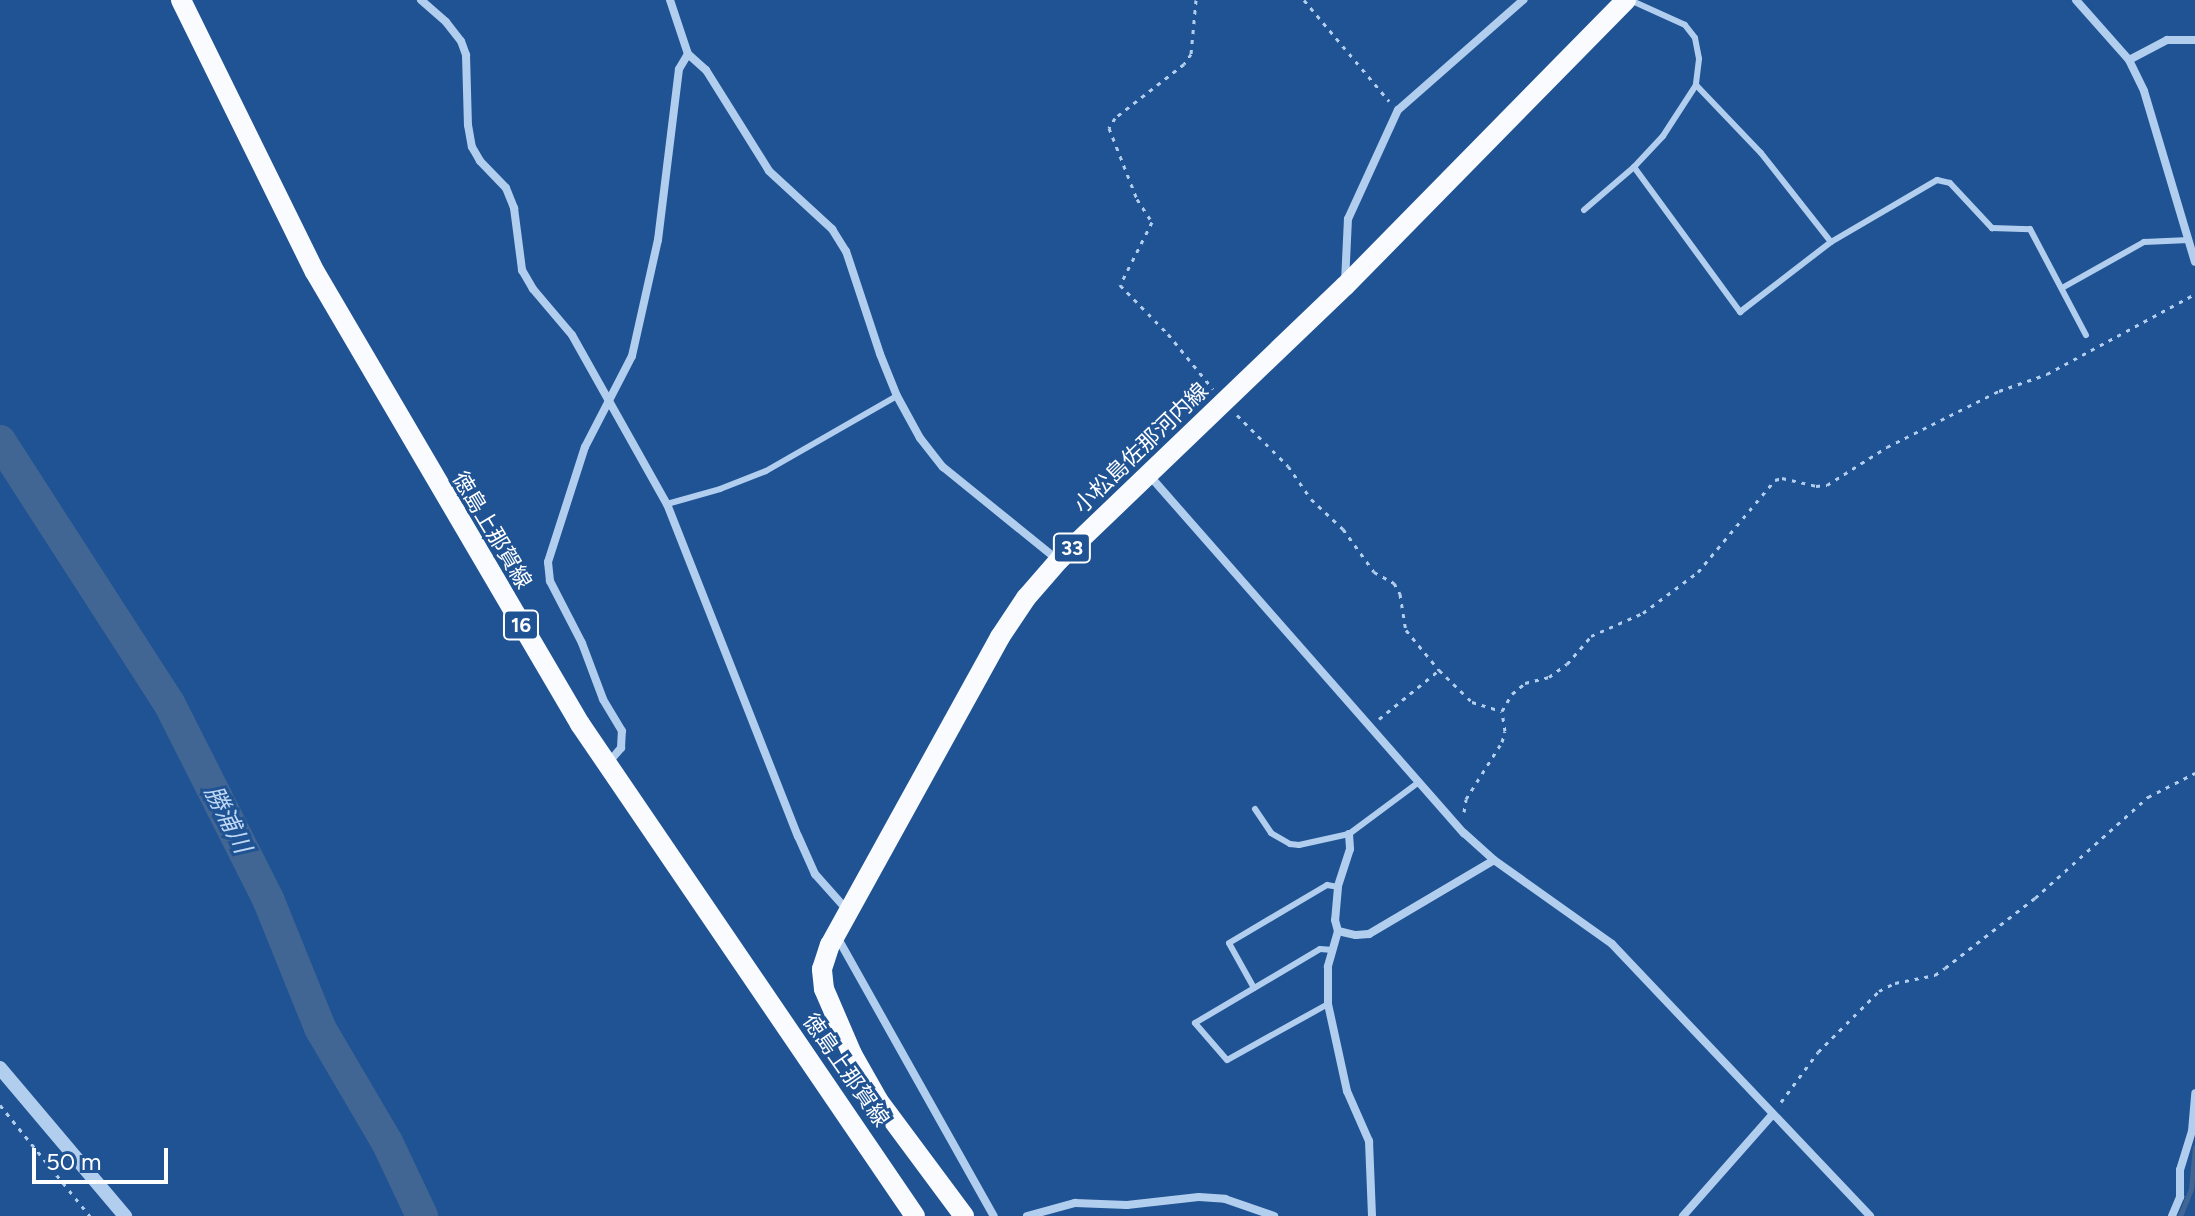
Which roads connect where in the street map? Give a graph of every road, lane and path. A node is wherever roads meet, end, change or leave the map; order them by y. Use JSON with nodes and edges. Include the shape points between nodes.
{"nodes":[{"id":1,"x":181,"y":0,"type":"edge"},
{"id":2,"x":421,"y":0,"type":"edge"},
{"id":3,"x":670,"y":0,"type":"edge"},
{"id":4,"x":1196,"y":0,"type":"edge"},
{"id":5,"x":1304,"y":0,"type":"edge"},
{"id":6,"x":1523,"y":0,"type":"edge"},
{"id":7,"x":1628,"y":0,"type":"edge"},
{"id":8,"x":2076,"y":0,"type":"edge"},
{"id":9,"x":2195,"y":40,"type":"edge"},
{"id":10,"x":688,"y":54,"type":"junction"},
{"id":11,"x":2129,"y":60,"type":"junction"},
{"id":12,"x":1696,"y":85,"type":"junction"},
{"id":13,"x":1398,"y":110,"type":"junction"},
{"id":14,"x":1634,"y":167,"type":"junction"},
{"id":15,"x":1584,"y":210,"type":"dead end"},
{"id":16,"x":2189,"y":240,"type":"junction"},
{"id":17,"x":1831,"y":242,"type":"junction"},
{"id":18,"x":2195,"y":262,"type":"edge"},
{"id":19,"x":1345,"y":286,"type":"junction"},
{"id":20,"x":2062,"y":288,"type":"junction"},
{"id":21,"x":2195,"y":294,"type":"edge"},
{"id":22,"x":2086,"y":335,"type":"dead end"},
{"id":23,"x":897,"y":396,"type":"junction"},
{"id":24,"x":1224,"y":400,"type":"junction"},
{"id":25,"x":610,"y":401,"type":"junction"},
{"id":26,"x":1149,"y":475,"type":"junction"},
{"id":27,"x":667,"y":504,"type":"junction"},
{"id":28,"x":1059,"y":560,"type":"junction"},
{"id":29,"x":1439,"y":670,"type":"junction"},
{"id":30,"x":1502,"y":711,"type":"junction"},
{"id":31,"x":1370,"y":726,"type":"junction"},
{"id":32,"x":607,"y":764,"type":"junction"},
{"id":33,"x":2195,"y":773,"type":"edge"},
{"id":34,"x":1419,"y":782,"type":"junction"},
{"id":35,"x":1255,"y":809,"type":"dead end"},
{"id":36,"x":1464,"y":833,"type":"junction"},
{"id":37,"x":1349,"y":834,"type":"junction"},
{"id":38,"x":1494,"y":860,"type":"junction"},
{"id":39,"x":1338,"y":887,"type":"junction"},
{"id":40,"x":848,"y":912,"type":"junction"},
{"id":41,"x":1338,"y":931,"type":"junction"},
{"id":42,"x":835,"y":935,"type":"junction"},
{"id":43,"x":1333,"y":950,"type":"junction"},
{"id":44,"x":1254,"y":988,"type":"junction"},
{"id":45,"x":1328,"y":1004,"type":"junction"},
{"id":46,"x":0,"y":1068,"type":"edge"},
{"id":47,"x":2195,"y":1093,"type":"edge"},
{"id":48,"x":0,"y":1105,"type":"edge"},
{"id":49,"x":1772,"y":1115,"type":"junction"},
{"id":50,"x":90,"y":1216,"type":"edge"},
{"id":51,"x":125,"y":1216,"type":"edge"},
{"id":52,"x":915,"y":1216,"type":"edge"},
{"id":53,"x":964,"y":1216,"type":"edge"},
{"id":54,"x":994,"y":1216,"type":"edge"},
{"id":55,"x":1027,"y":1216,"type":"edge"},
{"id":56,"x":1274,"y":1216,"type":"edge"},
{"id":57,"x":1372,"y":1216,"type":"edge"},
{"id":58,"x":1683,"y":1216,"type":"edge"},
{"id":59,"x":1870,"y":1216,"type":"edge"},
{"id":60,"x":2172,"y":1216,"type":"edge"}],
"edges":[{"from":1,"to":32,"type":"main road","name":"徳島上那賀線","number":"16","via":[[337,311]]},
{"from":2,"to":25,"type":"street","via":[[461,41],[472,147],[506,188],[514,208],[522,270],[572,335]]},
{"from":3,"to":10,"type":"street"},
{"from":4,"to":24,"type":"path","via":[[1191,54],[1109,128],[1137,199],[1152,222],[1120,285]]},
{"from":5,"to":13,"type":"path"},
{"from":6,"to":13,"type":"street"},
{"from":7,"to":12,"type":"lane","via":[[1685,25],[1695,38],[1699,59]]},
{"from":7,"to":19,"type":"main road","name":"小松島佐那河内線","number":"33"},
{"from":8,"to":11,"type":"street"},
{"from":9,"to":11,"type":"street","via":[[2167,40]]},
{"from":10,"to":23,"type":"street","via":[[706,70],[769,171],[832,229],[846,251]]},
{"from":10,"to":25,"type":"street","via":[[679,69],[644,310],[632,356]]},
{"from":11,"to":16,"type":"street","via":[[2144,91]]},
{"from":12,"to":14,"type":"lane","via":[[1663,136]]},
{"from":12,"to":17,"type":"lane","via":[[1761,153]]},
{"from":13,"to":19,"type":"street","via":[[1348,219]]},
{"from":14,"to":15,"type":"lane"},
{"from":14,"to":17,"type":"lane","via":[[1740,312]]},
{"from":16,"to":18,"type":"street"},
{"from":16,"to":20,"type":"lane","via":[[2144,242]]},
{"from":17,"to":20,"type":"lane","via":[[1937,180],[1950,183],[1992,228],[2030,229]]},
{"from":19,"to":24,"type":"main road","name":"小松島佐那河内線","number":"33"},
{"from":20,"to":22,"type":"lane"},
{"from":21,"to":30,"type":"path","via":[[2061,367],[1999,391],[1887,447],[1827,485],[1775,480],[1698,572],[1643,613],[1591,636],[1567,664],[1518,689]]},
{"from":23,"to":27,"type":"lane","via":[[766,471]]},
{"from":23,"to":28,"type":"street","via":[[943,467]]},
{"from":24,"to":26,"type":"main road","name":"小松島佐那河内線","number":"33"},
{"from":24,"to":29,"type":"path","via":[[1343,529],[1374,572],[1394,583],[1406,630]]},
{"from":25,"to":27,"type":"street"},
{"from":25,"to":32,"type":"street","via":[[585,447],[548,562],[550,581],[622,731],[621,748]]},
{"from":26,"to":28,"type":"main road","name":"小松島佐那河内線","number":"33"},
{"from":26,"to":31,"type":"street"},
{"from":27,"to":40,"type":"street","via":[[815,874]]},
{"from":28,"to":40,"type":"main road","name":"小松島佐那河内線","number":"33","via":[[1000,637]]},
{"from":29,"to":30,"type":"path","via":[[1472,702]]},
{"from":29,"to":31,"type":"path"},
{"from":30,"to":36,"type":"path","via":[[1505,731],[1466,799]]},
{"from":31,"to":34,"type":"street"},
{"from":32,"to":52,"type":"main road","name":"徳島上那賀線","number":"16"},
{"from":33,"to":49,"type":"path","via":[[2148,797],[2035,898],[1935,975],[1879,991],[1818,1052]]},
{"from":34,"to":36,"type":"street"},
{"from":34,"to":37,"type":"lane"},
{"from":35,"to":37,"type":"lane","via":[[1271,833],[1290,844]]},
{"from":36,"to":38,"type":"street"},
{"from":37,"to":39,"type":"street","via":[[1350,849]]},
{"from":38,"to":41,"type":"street","via":[[1369,934]]},
{"from":38,"to":49,"type":"street","via":[[1612,944]]},
{"from":39,"to":41,"type":"street"},
{"from":39,"to":44,"type":"lane","via":[[1327,885],[1229,943]]},
{"from":40,"to":42,"type":"main road","name":"小松島佐那河内線","number":"33"},
{"from":41,"to":43,"type":"street"},
{"from":42,"to":53,"type":"main road","name":"小松島佐那河内線","number":"33","via":[[822,969],[830,1006],[878,1100]]},
{"from":42,"to":54,"type":"street"},
{"from":43,"to":44,"type":"lane","via":[[1320,949]]},
{"from":43,"to":45,"type":"street"},
{"from":44,"to":45,"type":"lane","via":[[1195,1023],[1227,1060]]},
{"from":45,"to":57,"type":"street","via":[[1347,1091],[1369,1141]]},
{"from":46,"to":51,"type":"street"},
{"from":47,"to":60,"type":"street","via":[[2180,1197]]},
{"from":48,"to":50,"type":"path"},
{"from":49,"to":58,"type":"street"},
{"from":49,"to":59,"type":"street"},
{"from":55,"to":56,"type":"street","via":[[1075,1203],[1127,1205],[1199,1197],[1225,1199]]}]}
